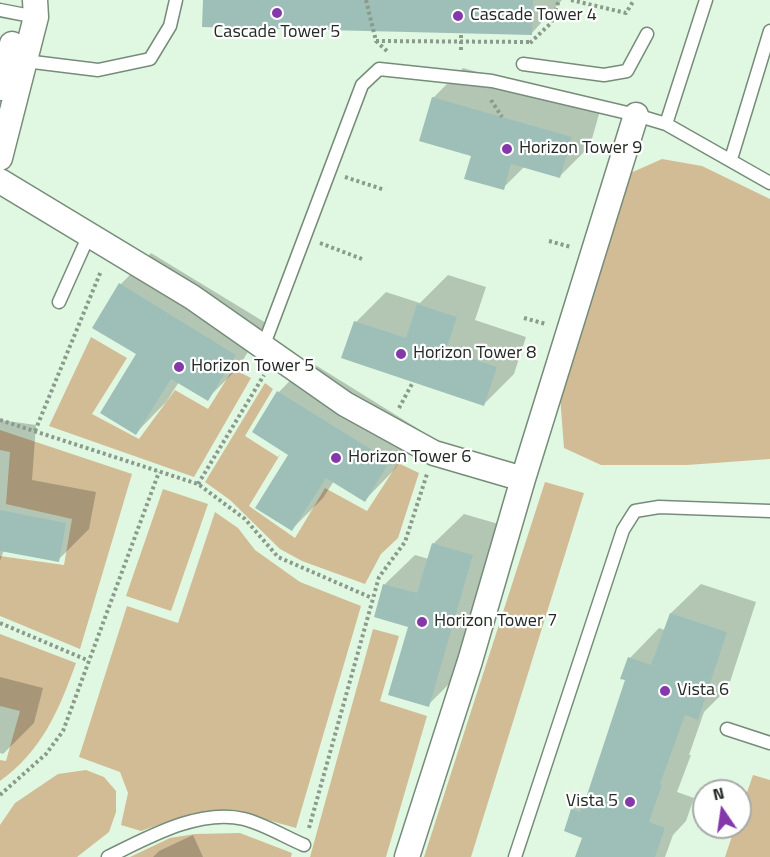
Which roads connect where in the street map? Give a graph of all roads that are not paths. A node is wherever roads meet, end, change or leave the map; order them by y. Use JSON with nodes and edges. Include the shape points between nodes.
{"nodes":[{"id":1,"x":176,"y":0,"type":"edge"},
{"id":2,"x":706,"y":0,"type":"edge"},
{"id":3,"x":25,"y":8,"type":"edge"},
{"id":4,"x":770,"y":31,"type":"edge"},
{"id":5,"x":648,"y":34,"type":"dead end"},
{"id":6,"x":25,"y":60,"type":"junction"},
{"id":7,"x":523,"y":64,"type":"dead end"},
{"id":8,"x":0,"y":88,"type":"edge"},
{"id":9,"x":636,"y":115,"type":"junction"},
{"id":10,"x":666,"y":124,"type":"junction"},
{"id":11,"x":0,"y":158,"type":"edge"},
{"id":12,"x":731,"y":159,"type":"junction"},
{"id":13,"x":0,"y":180,"type":"edge"},
{"id":14,"x":770,"y":183,"type":"edge"},
{"id":15,"x":89,"y":235,"type":"junction"},
{"id":16,"x":59,"y":302,"type":"dead end"},
{"id":17,"x":269,"y":352,"type":"junction"},
{"id":18,"x":523,"y":479,"type":"junction"},
{"id":19,"x":770,"y":511,"type":"edge"},
{"id":20,"x":727,"y":729,"type":"dead end"},
{"id":21,"x":770,"y":742,"type":"edge"},
{"id":22,"x":304,"y":845,"type":"road end"},
{"id":23,"x":108,"y":857,"type":"edge"},
{"id":24,"x":407,"y":857,"type":"edge"},
{"id":25,"x":515,"y":857,"type":"edge"}],
"edges":[{"from":1,"to":6,"type":"lane","via":[[170,26],[150,59],[98,70]]},
{"from":2,"to":10,"type":"lane"},
{"from":3,"to":6,"type":"street"},
{"from":3,"to":8,"type":"street"},
{"from":4,"to":12,"type":"lane"},
{"from":5,"to":7,"type":"lane","via":[[627,71],[604,75]]},
{"from":6,"to":11,"type":"street"},
{"from":9,"to":10,"type":"lane"},
{"from":9,"to":17,"type":"lane","via":[[492,81],[379,69],[362,85],[305,238]]},
{"from":9,"to":18,"type":"street"},
{"from":10,"to":12,"type":"lane"},
{"from":12,"to":14,"type":"lane"},
{"from":13,"to":15,"type":"street"},
{"from":15,"to":16,"type":"lane"},
{"from":15,"to":17,"type":"street","via":[[192,297]]},
{"from":17,"to":18,"type":"street","via":[[345,404],[434,453]]},
{"from":18,"to":24,"type":"street"},
{"from":19,"to":25,"type":"lane","via":[[659,507],[634,512],[623,530]]},
{"from":20,"to":21,"type":"lane"},
{"from":22,"to":23,"type":"lane","via":[[244,819],[217,817],[167,830]]}]}
